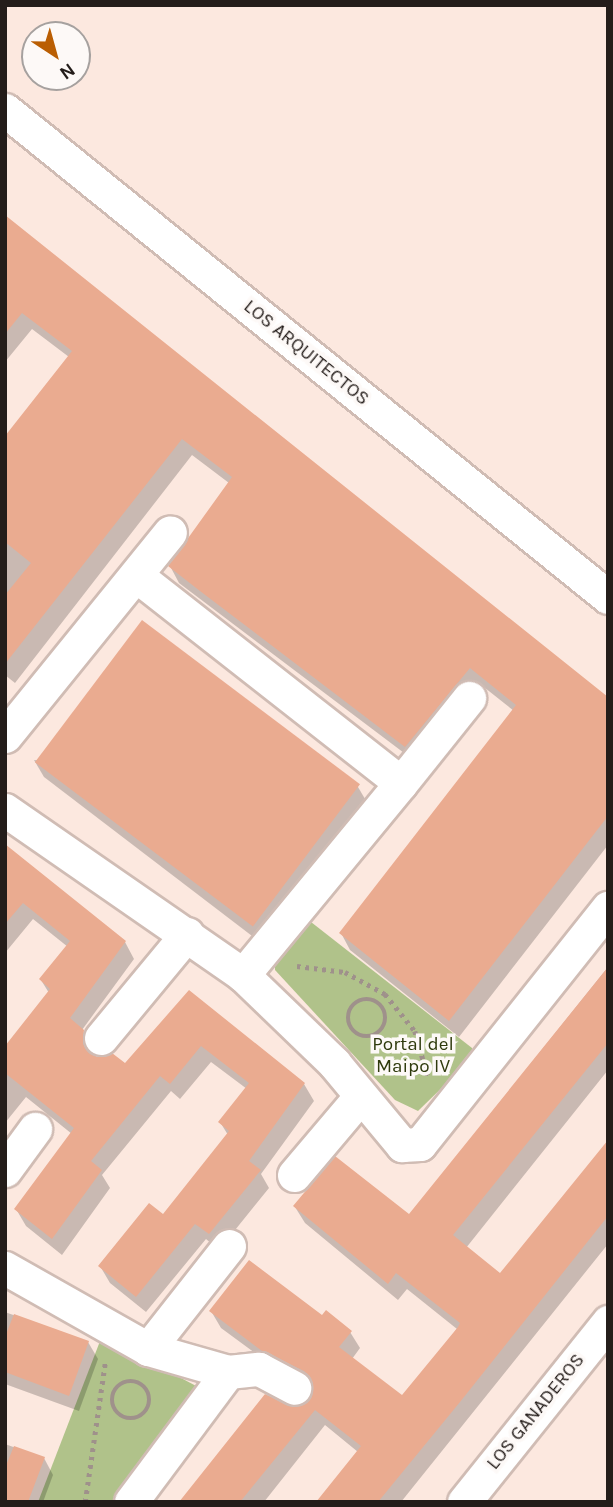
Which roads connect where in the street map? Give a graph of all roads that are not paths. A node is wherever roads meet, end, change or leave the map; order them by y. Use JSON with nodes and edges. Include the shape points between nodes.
{"nodes":[{"id":1,"x":5,"y":110,"type":"edge"},
{"id":2,"x":170,"y":532,"type":"dead end"},
{"id":3,"x":136,"y":576,"type":"junction"},
{"id":4,"x":608,"y":597,"type":"edge"},
{"id":5,"x":470,"y":698,"type":"dead end"},
{"id":6,"x":5,"y":736,"type":"edge"},
{"id":7,"x":401,"y":783,"type":"junction"},
{"id":8,"x":5,"y":810,"type":"edge"},
{"id":9,"x":608,"y":908,"type":"edge"},
{"id":10,"x":187,"y":934,"type":"junction"},
{"id":11,"x":251,"y":965,"type":"junction"},
{"id":12,"x":101,"y":1038,"type":"dead end"},
{"id":13,"x":360,"y":1097,"type":"junction"},
{"id":14,"x":35,"y":1129,"type":"dead end"},
{"id":15,"x":5,"y":1170,"type":"edge"},
{"id":16,"x":294,"y":1175,"type":"dead end"},
{"id":17,"x":229,"y":1246,"type":"dead end"},
{"id":18,"x":5,"y":1268,"type":"edge"},
{"id":19,"x":608,"y":1322,"type":"edge"},
{"id":20,"x":148,"y":1349,"type":"junction"},
{"id":21,"x":228,"y":1372,"type":"junction"},
{"id":22,"x":294,"y":1388,"type":"dead end"},
{"id":23,"x":131,"y":1502,"type":"edge"},
{"id":24,"x":464,"y":1502,"type":"edge"}],
"edges":[{"from":1,"to":4,"type":"street","name":"LOS ARQUITECTOS"},
{"from":2,"to":3,"type":"street"},
{"from":3,"to":6,"type":"street"},
{"from":3,"to":7,"type":"street"},
{"from":5,"to":7,"type":"street"},
{"from":7,"to":11,"type":"street"},
{"from":8,"to":10,"type":"street"},
{"from":9,"to":13,"type":"street","via":[[420,1144],[402,1145]]},
{"from":10,"to":11,"type":"street"},
{"from":10,"to":12,"type":"street"},
{"from":11,"to":13,"type":"street"},
{"from":13,"to":16,"type":"street"},
{"from":14,"to":15,"type":"street"},
{"from":17,"to":20,"type":"street"},
{"from":18,"to":20,"type":"street"},
{"from":19,"to":24,"type":"street","name":"LOS GANADEROS"},
{"from":20,"to":21,"type":"street"},
{"from":21,"to":22,"type":"street","via":[[259,1369]]},
{"from":21,"to":23,"type":"street"}]}
